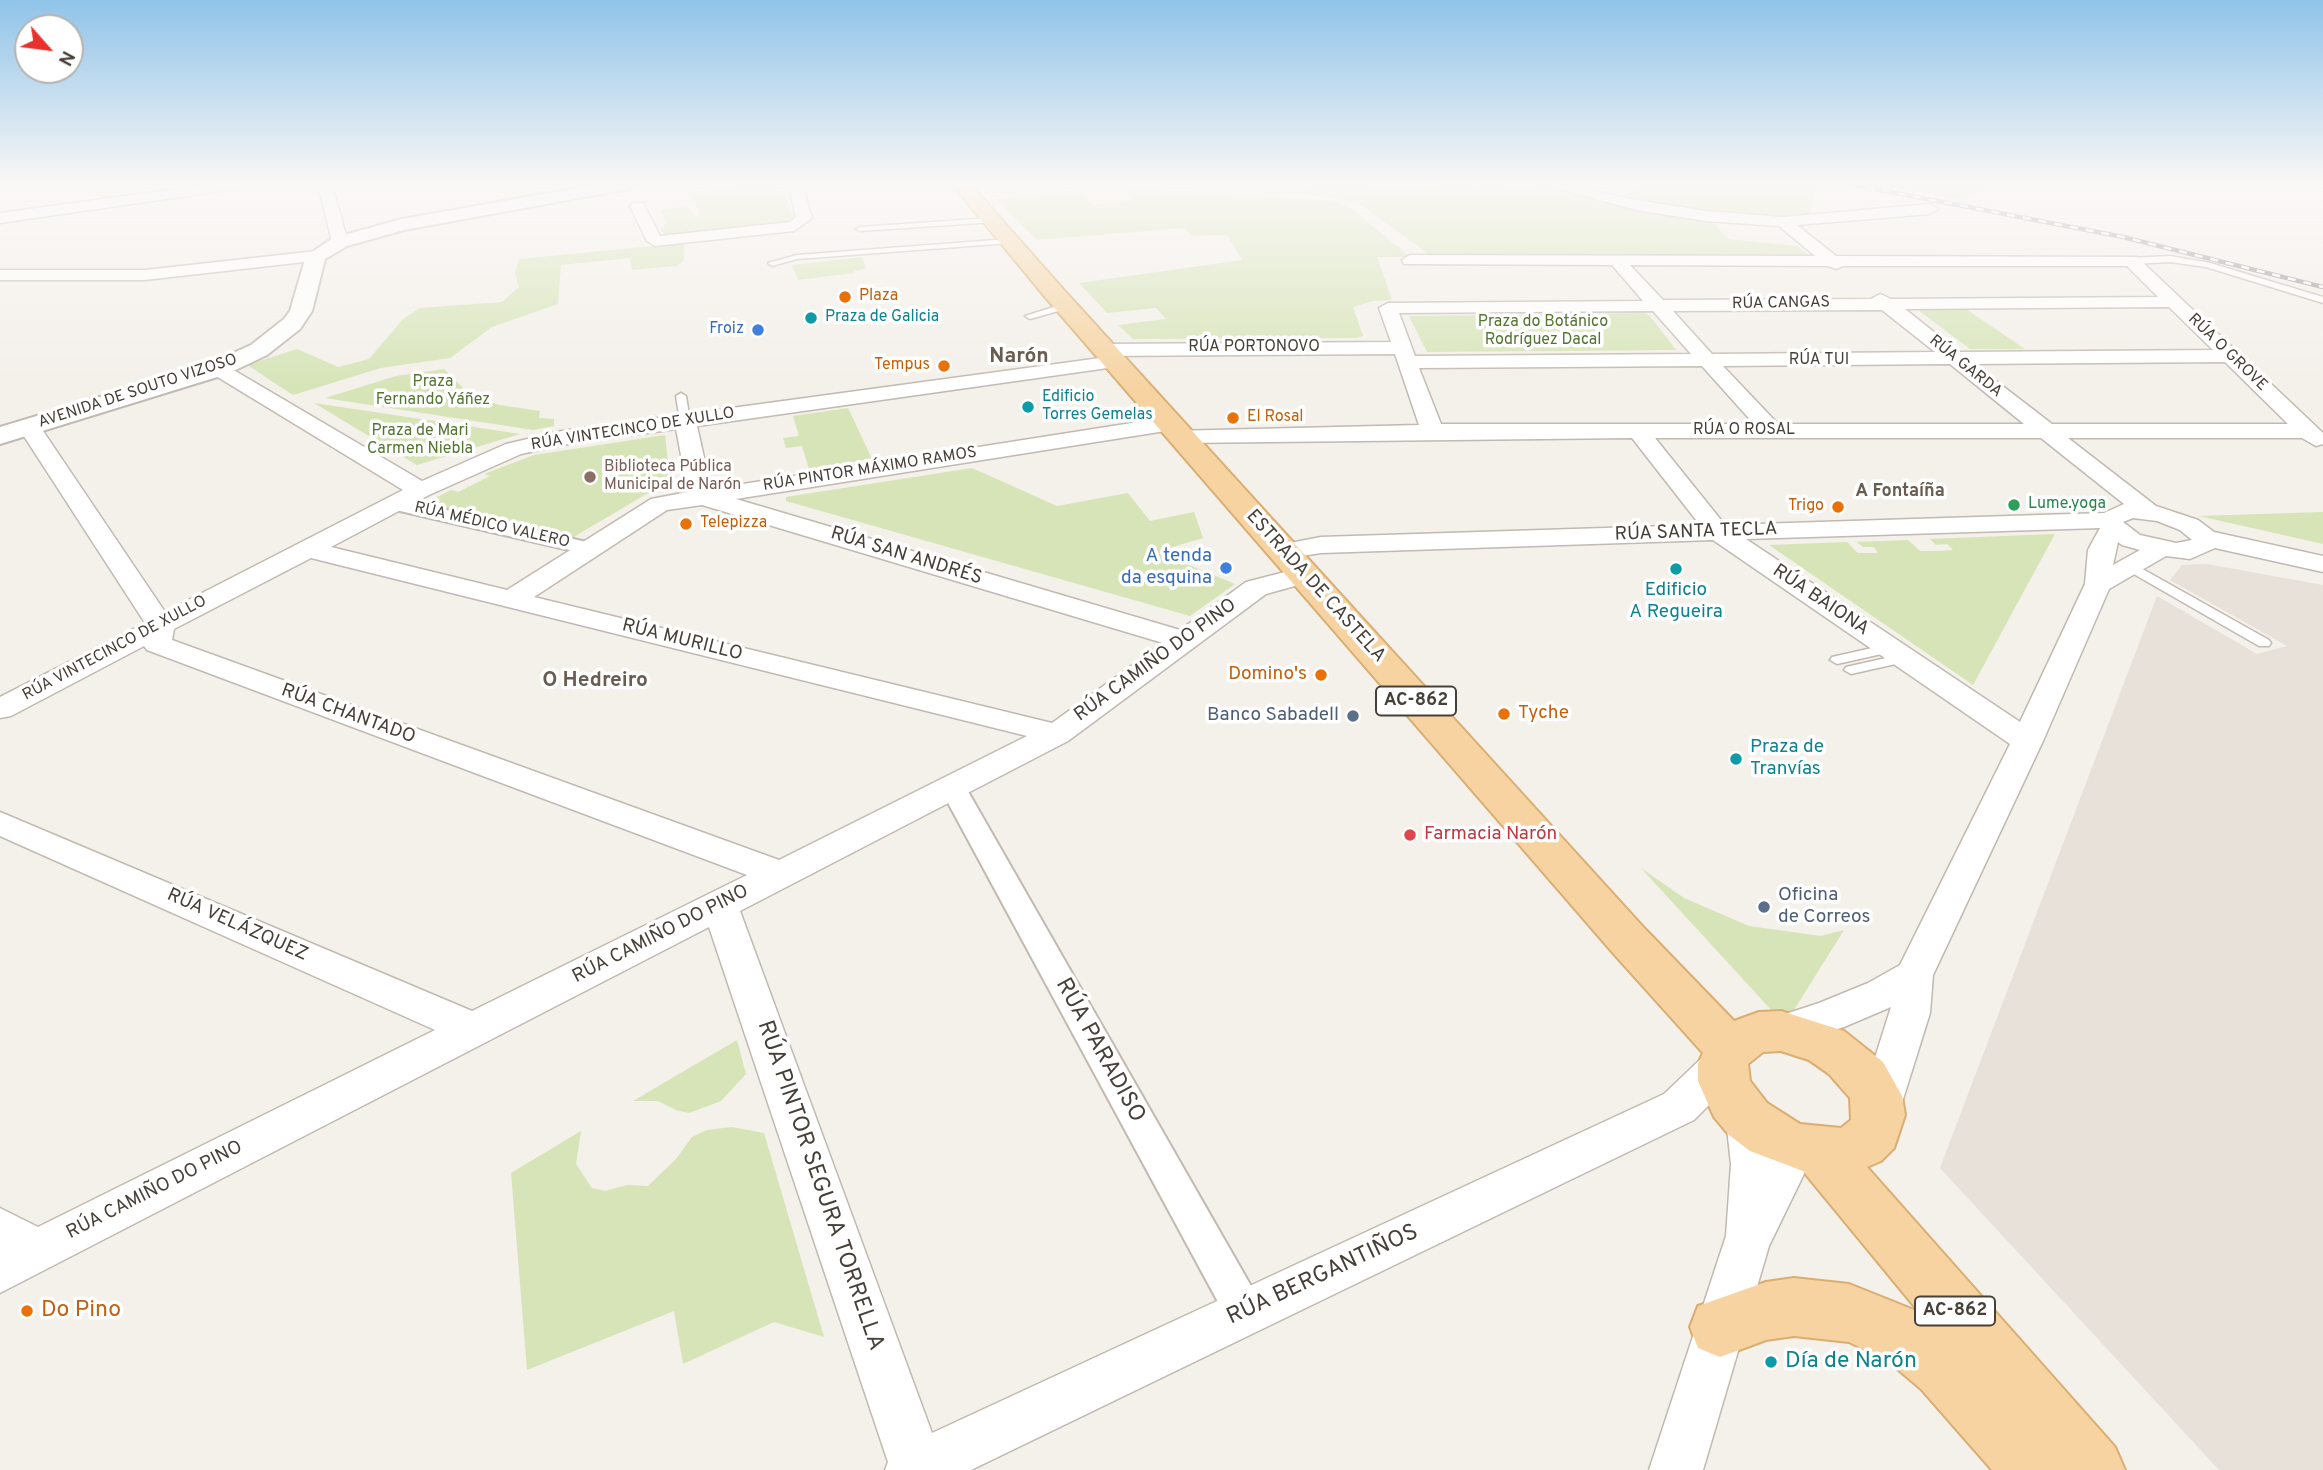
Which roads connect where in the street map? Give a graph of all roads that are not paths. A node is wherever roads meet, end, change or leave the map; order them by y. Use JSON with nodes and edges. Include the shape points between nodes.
{"nodes":[{"id":1,"x":322,"y":253,"type":"edge"},
{"id":2,"x":855,"y":253,"type":"edge"},
{"id":3,"x":1018,"y":253,"type":"edge"},
{"id":4,"x":1822,"y":253,"type":"edge"},
{"id":5,"x":316,"y":256,"type":"junction"},
{"id":6,"x":1615,"y":259,"type":"junction"},
{"id":7,"x":1830,"y":259,"type":"junction"},
{"id":8,"x":1410,"y":260,"type":"dead end"},
{"id":9,"x":2131,"y":261,"type":"junction"},
{"id":10,"x":772,"y":263,"type":"dead end"},
{"id":11,"x":0,"y":275,"type":"edge"},
{"id":12,"x":2323,"y":300,"type":"edge"},
{"id":13,"x":1884,"y":302,"type":"junction"},
{"id":14,"x":2173,"y":302,"type":"junction"},
{"id":15,"x":1657,"y":305,"type":"junction"},
{"id":16,"x":1066,"y":306,"type":"junction"},
{"id":17,"x":1030,"y":316,"type":"dead end"},
{"id":18,"x":1405,"y":355,"type":"junction"},
{"id":19,"x":1110,"y":356,"type":"junction"},
{"id":20,"x":2230,"y":356,"type":"junction"},
{"id":21,"x":1956,"y":360,"type":"junction"},
{"id":22,"x":1707,"y":361,"type":"junction"},
{"id":23,"x":218,"y":369,"type":"junction"},
{"id":24,"x":681,"y":396,"type":"dead end"},
{"id":25,"x":685,"y":421,"type":"junction"},
{"id":26,"x":29,"y":427,"type":"junction"},
{"id":27,"x":1176,"y":430,"type":"junction"},
{"id":28,"x":1432,"y":431,"type":"junction"},
{"id":29,"x":1772,"y":431,"type":"junction"},
{"id":30,"x":2046,"y":431,"type":"junction"},
{"id":31,"x":1639,"y":432,"type":"junction"},
{"id":32,"x":0,"y":436,"type":"edge"},
{"id":33,"x":2315,"y":438,"type":"edge"},
{"id":34,"x":421,"y":490,"type":"junction"},
{"id":35,"x":701,"y":496,"type":"junction"},
{"id":36,"x":394,"y":504,"type":"junction"},
{"id":37,"x":2147,"y":512,"type":"junction"},
{"id":38,"x":2111,"y":524,"type":"junction"},
{"id":39,"x":1718,"y":532,"type":"junction"},
{"id":40,"x":2205,"y":538,"type":"junction"},
{"id":41,"x":591,"y":549,"type":"junction"},
{"id":42,"x":2160,"y":549,"type":"junction"},
{"id":43,"x":307,"y":550,"type":"junction"},
{"id":44,"x":1294,"y":563,"type":"junction"},
{"id":45,"x":2323,"y":564,"type":"edge"},
{"id":46,"x":2130,"y":566,"type":"junction"},
{"id":47,"x":2098,"y":584,"type":"junction"},
{"id":48,"x":512,"y":599,"type":"junction"},
{"id":49,"x":161,"y":625,"type":"junction"},
{"id":50,"x":1184,"y":640,"type":"junction"},
{"id":51,"x":2264,"y":643,"type":"dead end"},
{"id":52,"x":1897,"y":653,"type":"junction"},
{"id":53,"x":1837,"y":660,"type":"dead end"},
{"id":54,"x":1851,"y":670,"type":"dead end"},
{"id":55,"x":0,"y":709,"type":"edge"},
{"id":56,"x":1057,"y":734,"type":"junction"},
{"id":57,"x":2027,"y":741,"type":"junction"},
{"id":58,"x":953,"y":788,"type":"junction"},
{"id":59,"x":0,"y":823,"type":"edge"},
{"id":60,"x":781,"y":874,"type":"junction"},
{"id":61,"x":720,"y":905,"type":"junction"},
{"id":62,"x":1914,"y":975,"type":"junction"},
{"id":63,"x":475,"y":1030,"type":"junction"},
{"id":64,"x":1781,"y":1031,"type":"junction"},
{"id":65,"x":1726,"y":1057,"type":"junction"},
{"id":66,"x":1879,"y":1115,"type":"junction"},
{"id":67,"x":1748,"y":1119,"type":"junction"},
{"id":68,"x":1807,"y":1149,"type":"junction"},
{"id":69,"x":1746,"y":1243,"type":"junction"},
{"id":70,"x":12,"y":1250,"type":"edge"},
{"id":71,"x":1245,"y":1313,"type":"junction"},
{"id":72,"x":1720,"y":1327,"type":"junction"},
{"id":73,"x":915,"y":1469,"type":"edge"},
{"id":74,"x":1676,"y":1470,"type":"edge"},
{"id":75,"x":2036,"y":1470,"type":"edge"},
{"id":76,"x":2092,"y":1470,"type":"edge"}],
"edges":[{"from":1,"to":5,"type":"street"},
{"from":2,"to":10,"type":"lane"},
{"from":3,"to":16,"type":"main road","name":"ESTRADA DE CASTELA","number":"AC-862"},
{"from":4,"to":7,"type":"street","name":"RÚA GARDA"},
{"from":5,"to":11,"type":"street","via":[[145,275]]},
{"from":5,"to":23,"type":"street","name":"AVENIDA DE SOUTO VIZOSO","via":[[301,312],[292,324],[259,350]]},
{"from":6,"to":7,"type":"street"},
{"from":6,"to":8,"type":"street"},
{"from":6,"to":15,"type":"street"},
{"from":7,"to":9,"type":"street"},
{"from":7,"to":13,"type":"street","name":"RÚA GARDA"},
{"from":9,"to":12,"type":"lane","via":[[2170,259],[2207,265]]},
{"from":9,"to":14,"type":"street","name":"RÚA O GROVE"},
{"from":13,"to":14,"type":"street","name":"RÚA CANGAS"},
{"from":13,"to":15,"type":"street","name":"RÚA CANGAS"},
{"from":13,"to":21,"type":"street","name":"RÚA GARDA"},
{"from":14,"to":20,"type":"street","name":"RÚA O GROVE"},
{"from":15,"to":18,"type":"street","name":"RÚA CANGAS","via":[[1388,308]]},
{"from":15,"to":22,"type":"street"},
{"from":16,"to":17,"type":"lane"},
{"from":16,"to":19,"type":"main road","name":"ESTRADA DE CASTELA","number":"AC-862"},
{"from":18,"to":19,"type":"street","name":"RÚA PORTONOVO"},
{"from":18,"to":22,"type":"street","name":"RÚA TUI"},
{"from":18,"to":28,"type":"street"},
{"from":19,"to":25,"type":"street","name":"RÚA VINTECINCO DE XULLO"},
{"from":19,"to":27,"type":"main road","name":"ESTRADA DE CASTELA","number":"AC-862"},
{"from":20,"to":21,"type":"street","name":"RÚA TUI"},
{"from":20,"to":33,"type":"street","name":"RÚA O GROVE"},
{"from":21,"to":22,"type":"street","name":"RÚA TUI"},
{"from":21,"to":30,"type":"street","name":"RÚA GARDA"},
{"from":22,"to":29,"type":"street"},
{"from":23,"to":26,"type":"street","name":"AVENIDA DE SOUTO VIZOSO"},
{"from":23,"to":34,"type":"street"},
{"from":24,"to":25,"type":"lane"},
{"from":25,"to":34,"type":"street","name":"RÚA VINTECINCO DE XULLO","via":[[534,444]]},
{"from":25,"to":35,"type":"street"},
{"from":26,"to":32,"type":"street","name":"AVENIDA DE SOUTO VIZOSO"},
{"from":26,"to":49,"type":"street","name":"RÚA CHANTADO"},
{"from":27,"to":28,"type":"street","name":"RÚA O ROSAL"},
{"from":27,"to":35,"type":"street","name":"RÚA PINTOR MÁXIMO RAMOS"},
{"from":27,"to":44,"type":"main road","name":"ESTRADA DE CASTELA","number":"AC-862"},
{"from":28,"to":31,"type":"street","name":"RÚA O ROSAL"},
{"from":29,"to":30,"type":"street","name":"RÚA O ROSAL"},
{"from":29,"to":31,"type":"street","name":"RÚA O ROSAL"},
{"from":30,"to":33,"type":"street","name":"RÚA O ROSAL"},
{"from":30,"to":37,"type":"street","name":"RÚA GARDA"},
{"from":31,"to":39,"type":"street","name":"RÚA BAIONA"},
{"from":34,"to":36,"type":"street","name":"RÚA VINTECINCO DE XULLO"},
{"from":35,"to":41,"type":"street","name":"RÚA PINTOR MÁXIMO RAMOS","via":[[660,504]]},
{"from":35,"to":50,"type":"street","name":"RÚA SAN ANDRÉS"},
{"from":36,"to":41,"type":"street","name":"RÚA MÉDICO VALERO"},
{"from":36,"to":43,"type":"street","name":"RÚA VINTECINCO DE XULLO"},
{"from":37,"to":38,"type":"street","name":"RÚA SANTA TECLA","via":[[2121,512]]},
{"from":37,"to":40,"type":"street","via":[[2189,525]]},
{"from":38,"to":39,"type":"street","name":"RÚA SANTA TECLA"},
{"from":38,"to":42,"type":"street","via":[[2131,540]]},
{"from":38,"to":47,"type":"street","via":[[2101,550]]},
{"from":39,"to":44,"type":"street","name":"RÚA SANTA TECLA","via":[[1321,545]]},
{"from":39,"to":52,"type":"street","name":"RÚA BAIONA"},
{"from":40,"to":42,"type":"street","via":[[2205,544],[2190,551]]},
{"from":40,"to":45,"type":"street"},
{"from":41,"to":48,"type":"street","name":"RÚA PINTOR MÁXIMO RAMOS"},
{"from":42,"to":46,"type":"street"},
{"from":43,"to":48,"type":"street","name":"RÚA MURILLO"},
{"from":43,"to":49,"type":"street","name":"RÚA VINTECINCO DE XULLO"},
{"from":44,"to":50,"type":"street","name":"RÚA CAMIÑO DO PINO"},
{"from":44,"to":65,"type":"main road","name":"ESTRADA DE CASTELA","number":"AC-862"},
{"from":46,"to":47,"type":"street"},
{"from":46,"to":51,"type":"lane"},
{"from":47,"to":57,"type":"street"},
{"from":48,"to":56,"type":"street","name":"RÚA MURILLO"},
{"from":49,"to":55,"type":"street","name":"RÚA VINTECINCO DE XULLO"},
{"from":49,"to":60,"type":"street","name":"RÚA CHANTADO","via":[[157,644]]},
{"from":50,"to":56,"type":"street","name":"RÚA CAMIÑO DO PINO"},
{"from":52,"to":53,"type":"lane"},
{"from":52,"to":54,"type":"lane"},
{"from":52,"to":57,"type":"street","name":"RÚA BAIONA"},
{"from":56,"to":58,"type":"street","name":"RÚA CAMIÑO DO PINO"},
{"from":57,"to":62,"type":"street"},
{"from":58,"to":60,"type":"street","name":"RÚA CAMIÑO DO PINO"},
{"from":58,"to":71,"type":"street","name":"RÚA PARADISO"},
{"from":59,"to":63,"type":"street","name":"RÚA VELÁZQUEZ"},
{"from":60,"to":61,"type":"street","name":"RÚA CAMIÑO DO PINO"},
{"from":61,"to":63,"type":"street","name":"RÚA CAMIÑO DO PINO"},
{"from":61,"to":73,"type":"street","name":"RÚA PINTOR SEGURA TORRELLA"},
{"from":62,"to":64,"type":"street","via":[[1840,1012]]},
{"from":62,"to":66,"type":"street","via":[[1910,1013]]},
{"from":63,"to":70,"type":"street","name":"RÚA CAMIÑO DO PINO"},
{"from":64,"to":65,"type":"main road","via":[[1742,1038]]},
{"from":64,"to":66,"type":"main road","via":[[1826,1045],[1847,1059],[1876,1096]]},
{"from":65,"to":67,"type":"main road","via":[[1724,1082]]},
{"from":65,"to":71,"type":"street","name":"RÚA BERGANTIÑOS","via":[[1679,1107]]},
{"from":66,"to":68,"type":"main road","via":[[1875,1132],[1861,1144],[1843,1152]]},
{"from":67,"to":68,"type":"main road","via":[[1769,1135]]},
{"from":67,"to":69,"type":"street","via":[[1753,1164]]},
{"from":68,"to":69,"type":"street"},
{"from":68,"to":76,"type":"main road","number":"AC-862"},
{"from":69,"to":72,"type":"street"},
{"from":71,"to":73,"type":"street","name":"RÚA BERGANTIÑOS"},
{"from":72,"to":74,"type":"street"},
{"from":72,"to":75,"type":"main road","via":[[1794,1307],[1849,1313],[1880,1324],[1910,1340],[1943,1367]]}]}
